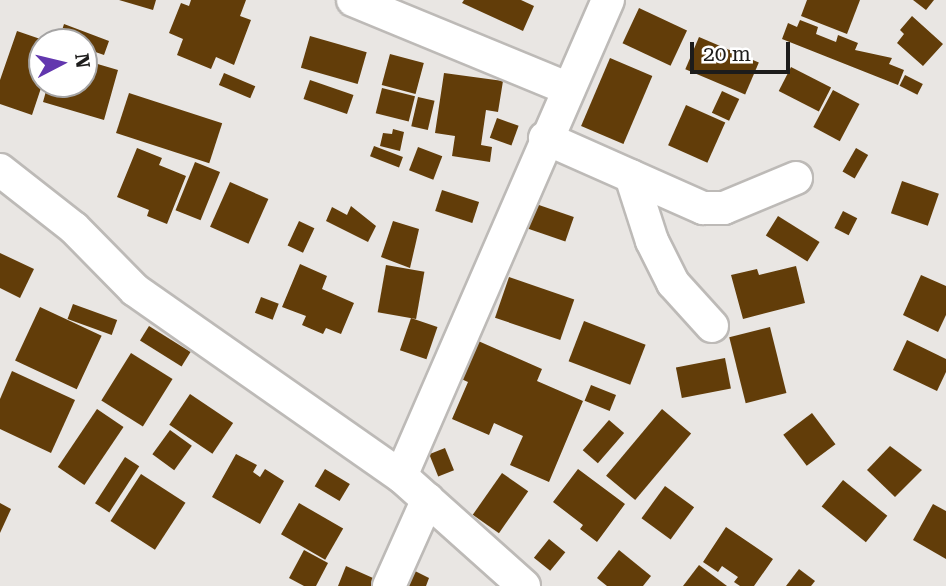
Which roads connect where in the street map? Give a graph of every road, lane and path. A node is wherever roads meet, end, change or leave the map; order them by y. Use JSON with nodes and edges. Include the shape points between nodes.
{"nodes":[{"id":1,"x":354,"y":0,"type":"edge"},
{"id":2,"x":608,"y":0,"type":"edge"},
{"id":3,"x":567,"y":88,"type":"junction"},
{"id":4,"x":545,"y":138,"type":"junction"},
{"id":5,"x":0,"y":170,"type":"edge"},
{"id":6,"x":631,"y":177,"type":"junction"},
{"id":7,"x":796,"y":178,"type":"dead end"},
{"id":8,"x":712,"y":326,"type":"dead end"},
{"id":9,"x":401,"y":476,"type":"junction"},
{"id":10,"x":428,"y":499,"type":"junction"},
{"id":11,"x":389,"y":586,"type":"edge"},
{"id":12,"x":524,"y":586,"type":"edge"}],
"edges":[{"from":1,"to":3,"type":"street"},
{"from":2,"to":3,"type":"street"},
{"from":3,"to":4,"type":"street"},
{"from":4,"to":6,"type":"street"},
{"from":4,"to":9,"type":"street"},
{"from":5,"to":9,"type":"street","via":[[74,228],[135,290],[175,322],[248,367]]},
{"from":6,"to":7,"type":"street","via":[[703,208],[724,208]]},
{"from":6,"to":8,"type":"street","via":[[652,241],[673,283]]},
{"from":9,"to":10,"type":"street"},
{"from":10,"to":11,"type":"street"},
{"from":10,"to":12,"type":"street"}]}
